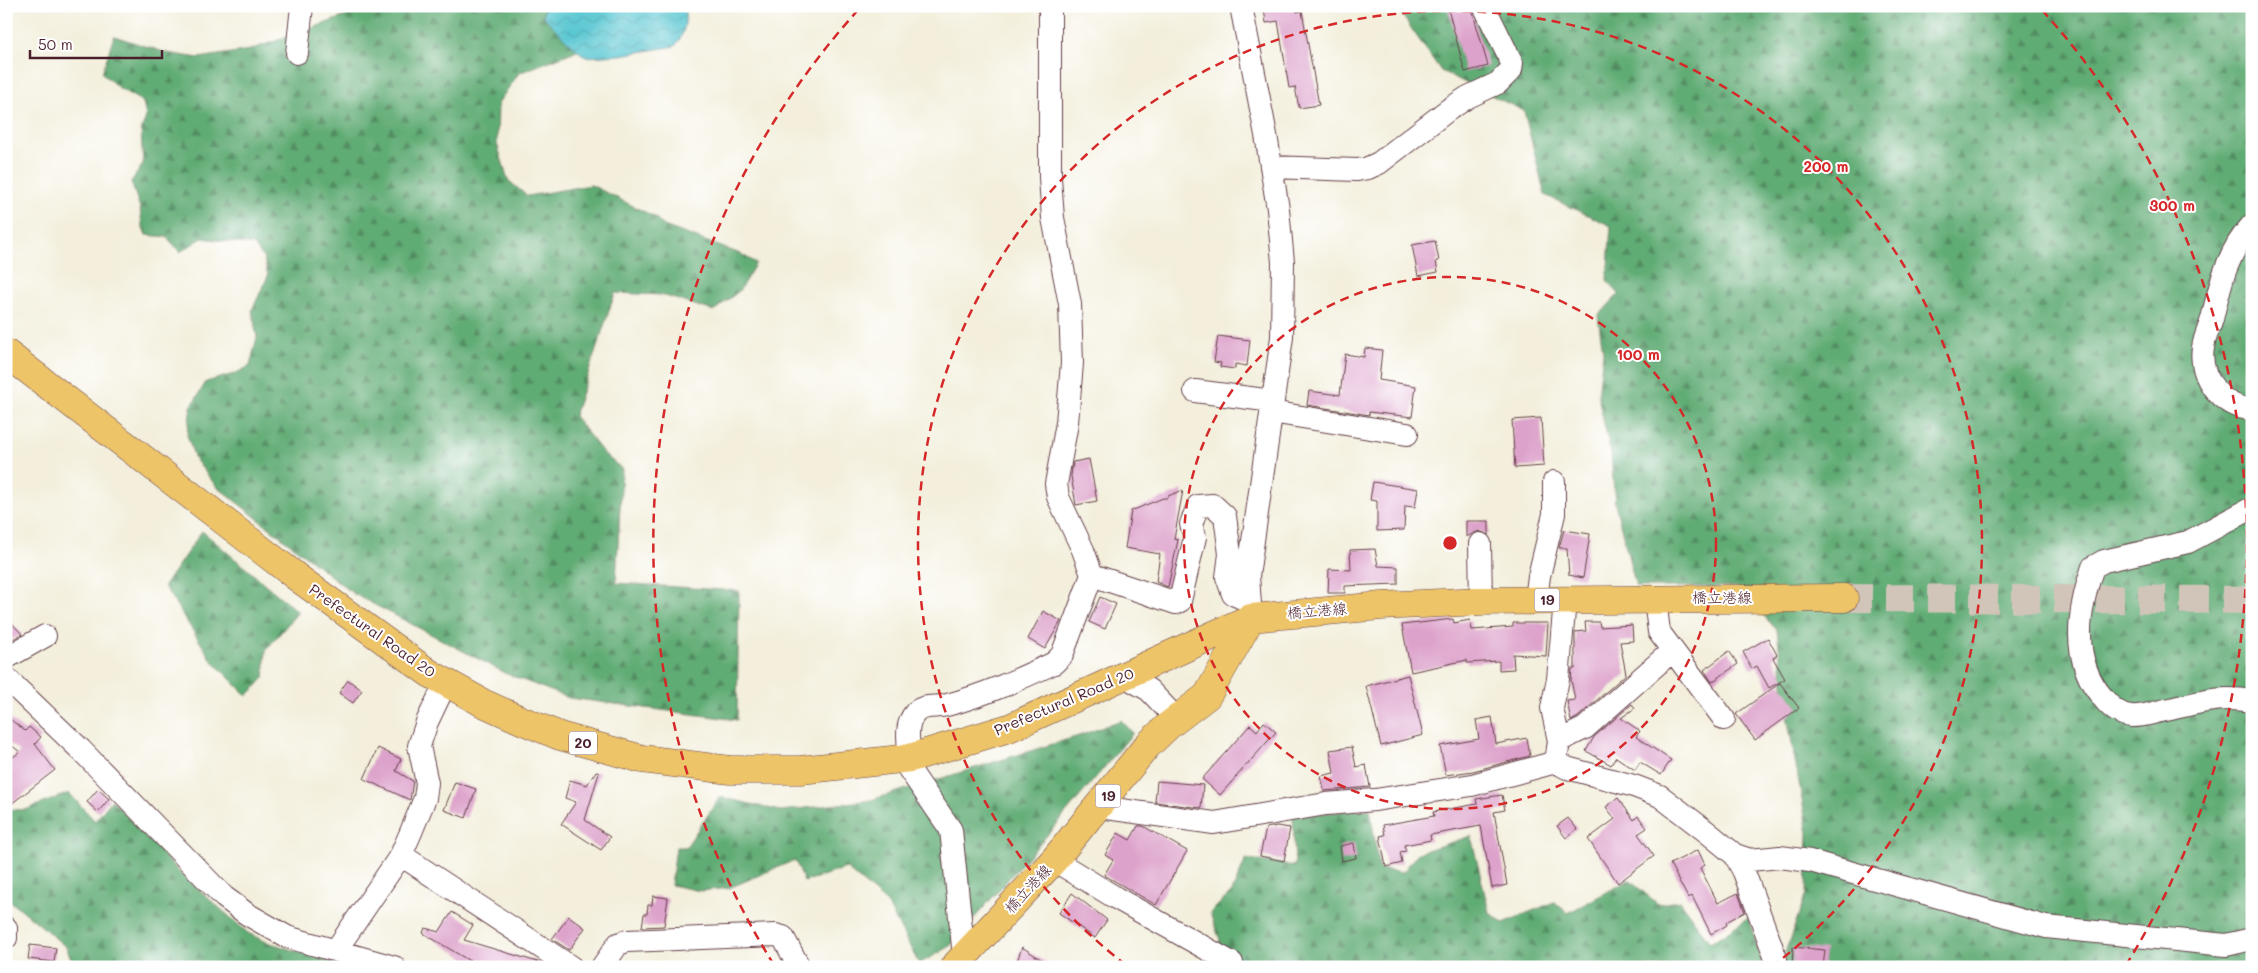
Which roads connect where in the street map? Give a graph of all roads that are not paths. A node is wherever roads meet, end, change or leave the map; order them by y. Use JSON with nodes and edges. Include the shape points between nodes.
{"nodes":[{"id":1,"x":302,"y":6,"type":"edge"},
{"id":2,"x":1050,"y":6,"type":"edge"},
{"id":3,"x":1241,"y":6,"type":"edge"},
{"id":4,"x":1484,"y":6,"type":"edge"},
{"id":5,"x":298,"y":53,"type":"dead end"},
{"id":6,"x":1271,"y":167,"type":"junction"},
{"id":7,"x":2252,"y":225,"type":"edge"},
{"id":8,"x":6,"y":354,"type":"edge"},
{"id":9,"x":1195,"y":391,"type":"dead end"},
{"id":10,"x":1272,"y":407,"type":"junction"},
{"id":11,"x":2252,"y":409,"type":"edge"},
{"id":12,"x":1407,"y":434,"type":"dead end"},
{"id":13,"x":1554,"y":482,"type":"dead end"},
{"id":14,"x":2252,"y":508,"type":"edge"},
{"id":15,"x":1480,"y":544,"type":"dead end"},
{"id":16,"x":1092,"y":575,"type":"junction"},
{"id":17,"x":1844,"y":598,"type":"tunnel mouth"},
{"id":18,"x":1655,"y":599,"type":"junction"},
{"id":19,"x":1536,"y":600,"type":"junction"},
{"id":20,"x":1565,"y":600,"type":"junction"},
{"id":21,"x":1481,"y":601,"type":"junction"},
{"id":22,"x":1250,"y":610,"type":"junction"},
{"id":23,"x":46,"y":636,"type":"dead end"},
{"id":24,"x":1672,"y":651,"type":"junction"},
{"id":25,"x":6,"y":658,"type":"edge"},
{"id":26,"x":1124,"y":676,"type":"junction"},
{"id":27,"x":6,"y":678,"type":"edge"},
{"id":28,"x":446,"y":682,"type":"junction"},
{"id":29,"x":2252,"y":701,"type":"edge"},
{"id":30,"x":1724,"y":719,"type":"dead end"},
{"id":31,"x":1168,"y":725,"type":"junction"},
{"id":32,"x":1558,"y":752,"type":"junction"},
{"id":33,"x":906,"y":758,"type":"junction"},
{"id":34,"x":1099,"y":807,"type":"junction"},
{"id":35,"x":401,"y":855,"type":"junction"},
{"id":36,"x":1735,"y":856,"type":"junction"},
{"id":37,"x":1054,"y":860,"type":"junction"},
{"id":38,"x":6,"y":928,"type":"edge"},
{"id":39,"x":6,"y":938,"type":"edge"},
{"id":40,"x":2252,"y":939,"type":"edge"},
{"id":41,"x":336,"y":950,"type":"junction"},
{"id":42,"x":959,"y":962,"type":"edge"},
{"id":43,"x":1232,"y":963,"type":"dead end"},
{"id":44,"x":394,"y":967,"type":"edge"},
{"id":45,"x":571,"y":967,"type":"edge"},
{"id":46,"x":602,"y":967,"type":"edge"},
{"id":47,"x":799,"y":967,"type":"edge"},
{"id":48,"x":1776,"y":967,"type":"edge"}],
"edges":[{"from":1,"to":5,"type":"street"},
{"from":2,"to":16,"type":"street","via":[[1050,178],[1053,218],[1070,304],[1072,363],[1067,424],[1056,484],[1058,498]]},
{"from":3,"to":6,"type":"street"},
{"from":4,"to":6,"type":"street","via":[[1512,63],[1511,70],[1498,83],[1448,110],[1368,168]]},
{"from":6,"to":10,"type":"street","via":[[1283,270],[1282,337]]},
{"from":7,"to":11,"type":"street","via":[[2233,249],[2203,348],[2203,359],[2213,388],[2224,400],[2241,409]]},
{"from":8,"to":28,"type":"main road","name":"Prefectural Road 20","number":"20","via":[[368,631]]},
{"from":9,"to":10,"type":"street"},
{"from":10,"to":12,"type":"street"},
{"from":10,"to":22,"type":"street","via":[[1248,576]]},
{"from":13,"to":19,"type":"street","via":[[1554,514]]},
{"from":14,"to":29,"type":"street","via":[[2188,542],[2104,561],[2093,567],[2080,634],[2082,660],[2092,686],[2118,713],[2145,715],[2214,699]]},
{"from":15,"to":21,"type":"street"},
{"from":16,"to":22,"type":"street","via":[[1176,603],[1180,601],[1195,537],[1191,524],[1194,515],[1198,506],[1213,505],[1225,516],[1230,554],[1227,577],[1233,594]]},
{"from":16,"to":33,"type":"street","via":[[1062,656],[1054,663],[982,695],[945,706],[923,708],[914,714],[909,725]]},
{"from":17,"to":18,"type":"main road","name":"橋立港線","number":"19"},
{"from":18,"to":20,"type":"main road","name":"橋立港線","number":"19"},
{"from":18,"to":24,"type":"street","via":[[1659,632]]},
{"from":19,"to":20,"type":"main road","name":"橋立港線","number":"19"},
{"from":19,"to":21,"type":"main road","name":"橋立港線","number":"19"},
{"from":20,"to":32,"type":"street","via":[[1552,708]]},
{"from":21,"to":22,"type":"main road","name":"橋立港線","number":"19"},
{"from":22,"to":26,"type":"main road","name":"Prefectural Road 20","number":"20"},
{"from":22,"to":31,"type":"main road","name":"橋立港線","number":"19","via":[[1206,696]]},
{"from":23,"to":25,"type":"street"},
{"from":24,"to":30,"type":"street"},
{"from":24,"to":32,"type":"street"},
{"from":26,"to":31,"type":"street","via":[[1149,690],[1169,711]]},
{"from":26,"to":33,"type":"main road","name":"Prefectural Road 20","number":"20","via":[[1009,728]]},
{"from":27,"to":41,"type":"street","via":[[224,896],[271,929]]},
{"from":28,"to":33,"type":"main road","name":"Prefectural Road 20","number":"20","via":[[484,703],[560,736],[642,759],[730,770],[800,770]]},
{"from":28,"to":35,"type":"street","via":[[419,746],[428,783]]},
{"from":31,"to":34,"type":"main road","name":"橋立港線","number":"19","via":[[1147,746]]},
{"from":32,"to":34,"type":"street","via":[[1472,785],[1214,823]]},
{"from":32,"to":36,"type":"street","via":[[1567,768],[1660,796]]},
{"from":33,"to":42,"type":"street","via":[[951,830]]},
{"from":34,"to":37,"type":"main road","name":"橋立港線","number":"19"},
{"from":35,"to":41,"type":"street"},
{"from":35,"to":45,"type":"street"},
{"from":36,"to":40,"type":"street","via":[[1750,860],[1780,857],[1810,861],[2046,927],[2226,945]]},
{"from":36,"to":48,"type":"street","via":[[1744,872],[1776,959]]},
{"from":37,"to":42,"type":"main road","name":"橋立港線","number":"19"},
{"from":37,"to":43,"type":"street"},
{"from":38,"to":39,"type":"street"},
{"from":41,"to":44,"type":"street"},
{"from":46,"to":47,"type":"street","via":[[618,944],[627,941],[776,935],[783,937]]}]}
